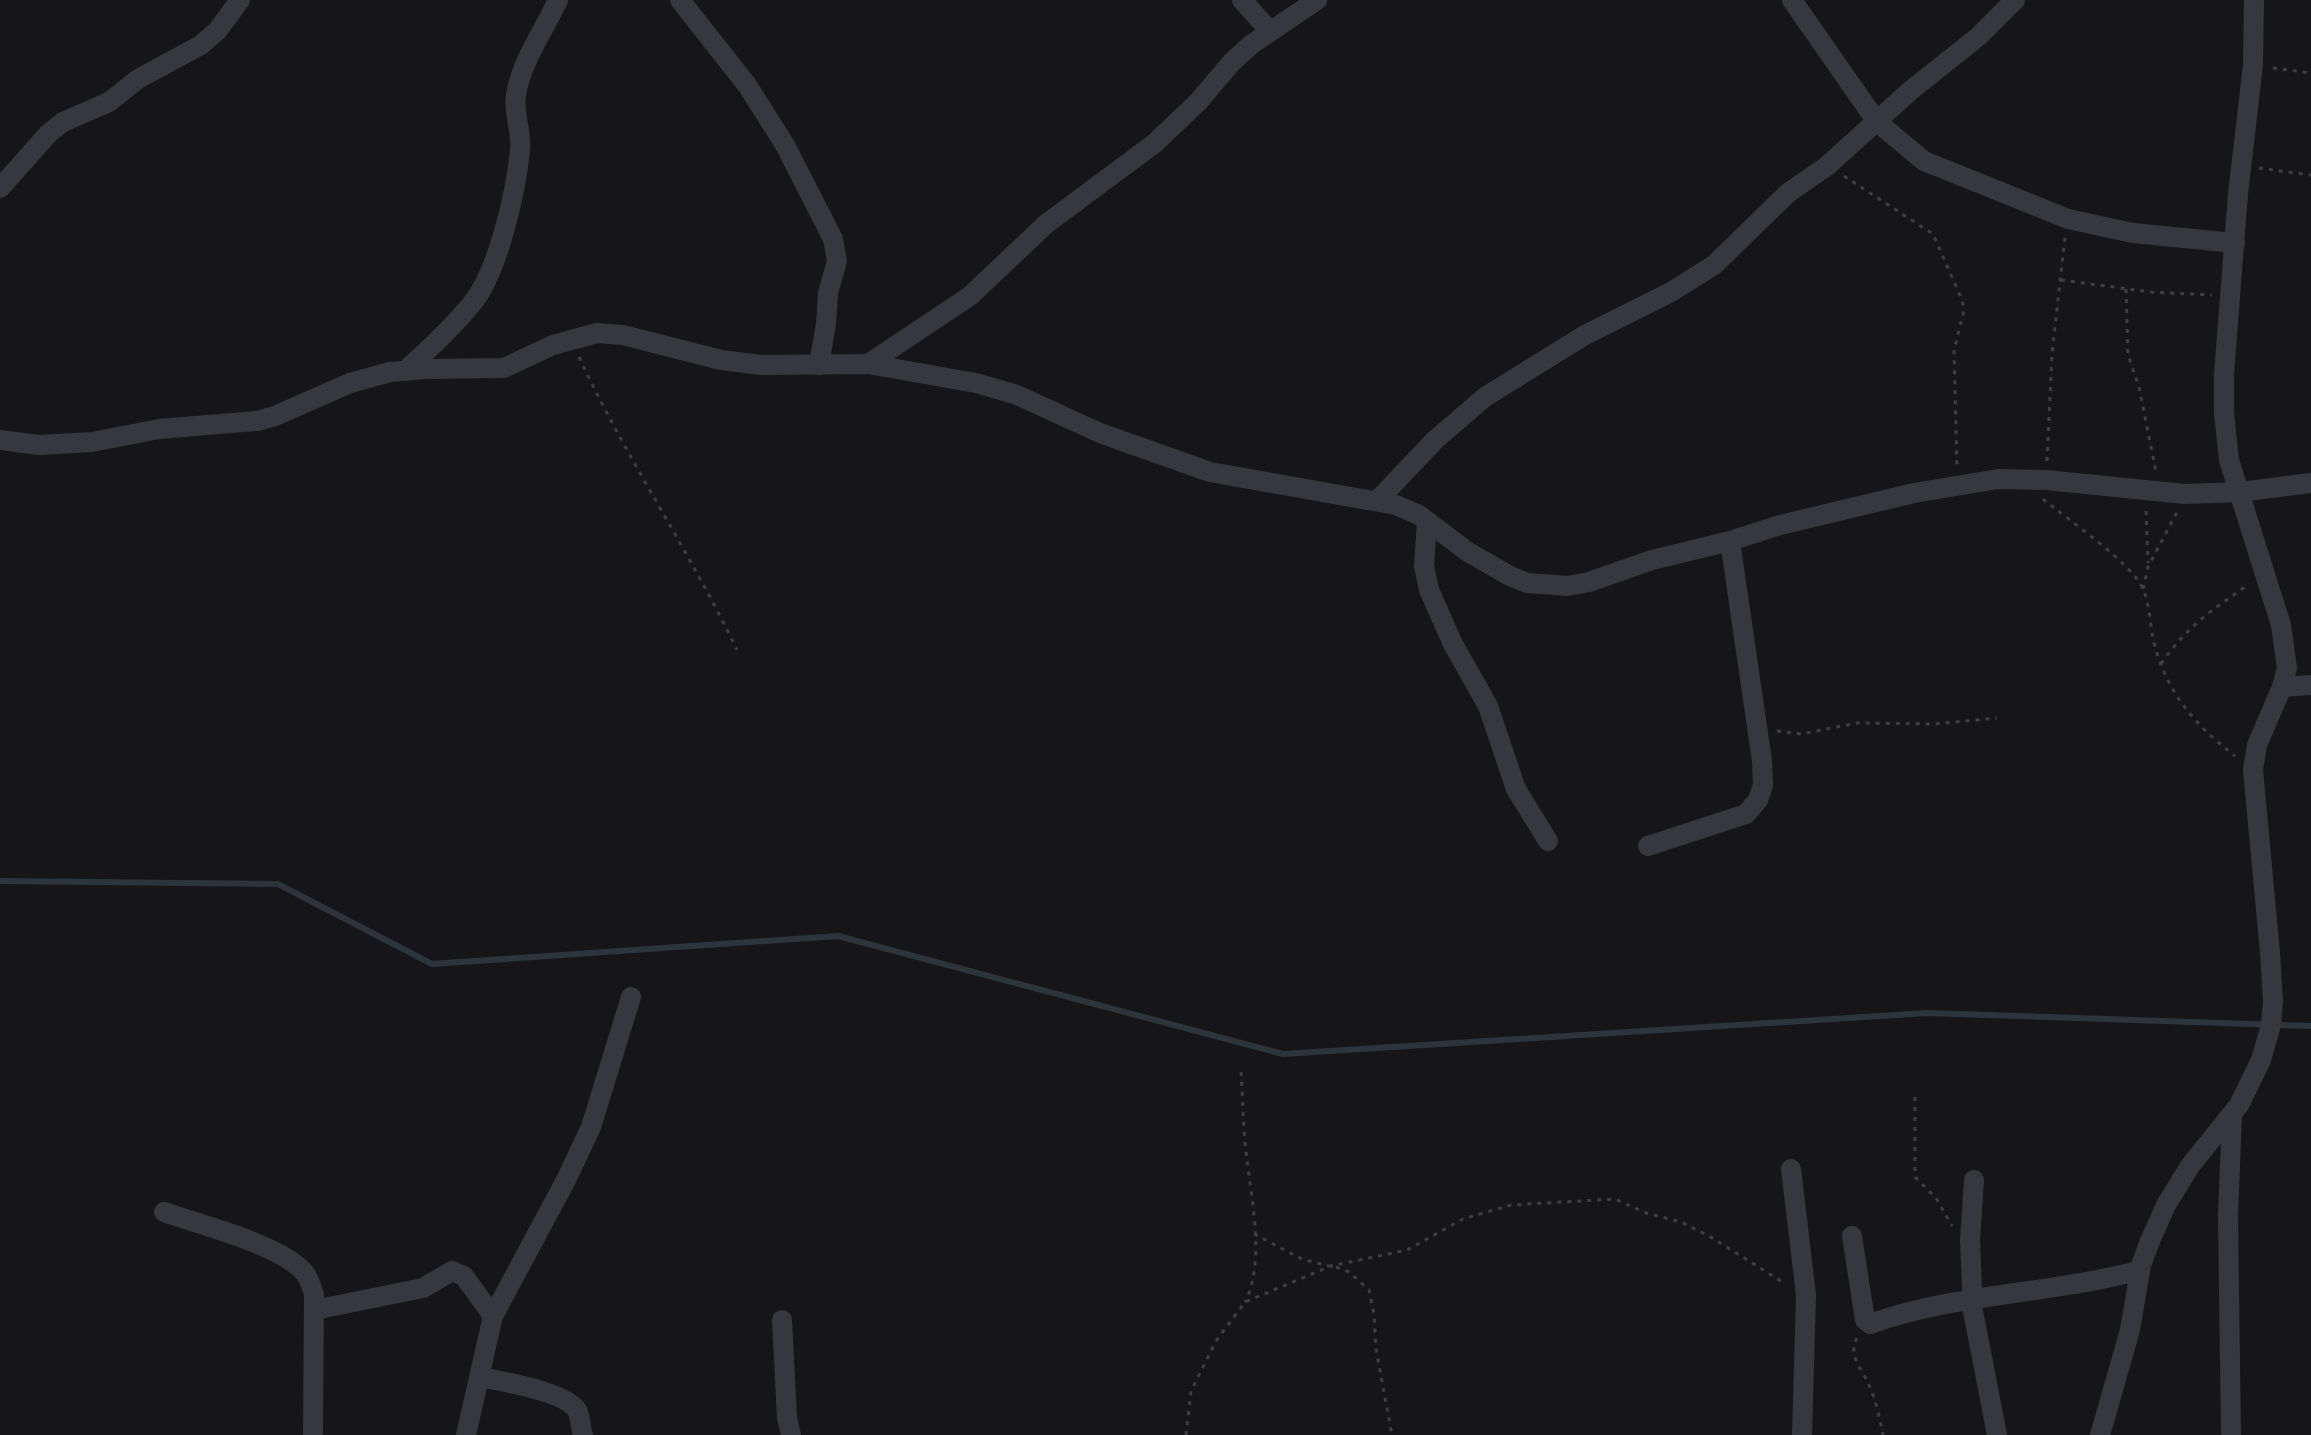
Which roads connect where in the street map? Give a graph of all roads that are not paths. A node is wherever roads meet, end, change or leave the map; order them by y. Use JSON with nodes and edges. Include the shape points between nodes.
{"nodes":[{"id":1,"x":240,"y":0,"type":"edge"},
{"id":2,"x":558,"y":0,"type":"edge"},
{"id":3,"x":680,"y":0,"type":"edge"},
{"id":4,"x":1242,"y":0,"type":"edge"},
{"id":5,"x":1317,"y":0,"type":"edge"},
{"id":6,"x":1792,"y":0,"type":"edge"},
{"id":7,"x":2015,"y":0,"type":"edge"},
{"id":8,"x":2254,"y":0,"type":"edge"},
{"id":9,"x":1269,"y":30,"type":"junction"},
{"id":10,"x":1877,"y":122,"type":"junction"},
{"id":11,"x":0,"y":188,"type":"edge"},
{"id":12,"x":2235,"y":243,"type":"junction"},
{"id":13,"x":868,"y":364,"type":"junction"},
{"id":14,"x":819,"y":365,"type":"junction"},
{"id":15,"x":405,"y":371,"type":"junction"},
{"id":16,"x":0,"y":440,"type":"edge"},
{"id":17,"x":2311,"y":483,"type":"edge"},
{"id":18,"x":2240,"y":492,"type":"junction"},
{"id":19,"x":1378,"y":500,"type":"junction"},
{"id":20,"x":1427,"y":521,"type":"junction"},
{"id":21,"x":1730,"y":541,"type":"junction"},
{"id":22,"x":2311,"y":685,"type":"edge"},
{"id":23,"x":2282,"y":687,"type":"junction"},
{"id":24,"x":1548,"y":841,"type":"dead end"},
{"id":25,"x":1648,"y":846,"type":"dead end"},
{"id":26,"x":631,"y":997,"type":"dead end"},
{"id":27,"x":2232,"y":1115,"type":"junction"},
{"id":28,"x":1791,"y":1169,"type":"dead end"},
{"id":29,"x":1974,"y":1180,"type":"dead end"},
{"id":30,"x":164,"y":1212,"type":"dead end"},
{"id":31,"x":1852,"y":1236,"type":"dead end"},
{"id":32,"x":2140,"y":1271,"type":"junction"},
{"id":33,"x":1972,"y":1298,"type":"junction"},
{"id":34,"x":314,"y":1310,"type":"junction"},
{"id":35,"x":493,"y":1316,"type":"junction"},
{"id":36,"x":782,"y":1320,"type":"dead end"},
{"id":37,"x":481,"y":1377,"type":"junction"},
{"id":38,"x":313,"y":1435,"type":"edge"},
{"id":39,"x":466,"y":1435,"type":"edge"},
{"id":40,"x":583,"y":1435,"type":"edge"},
{"id":41,"x":791,"y":1435,"type":"edge"},
{"id":42,"x":1802,"y":1435,"type":"edge"},
{"id":43,"x":1997,"y":1435,"type":"edge"},
{"id":44,"x":2100,"y":1435,"type":"edge"},
{"id":45,"x":2231,"y":1435,"type":"edge"}],
"edges":[{"from":1,"to":11,"type":"street","via":[[201,45],[138,79],[109,102],[63,122]]},
{"from":2,"to":15,"type":"street","via":[[519,81],[517,176],[487,275],[475,299]]},
{"from":3,"to":14,"type":"street","via":[[747,85],[833,239],[837,261]]},
{"from":4,"to":9,"type":"street"},
{"from":5,"to":9,"type":"street"},
{"from":6,"to":10,"type":"street"},
{"from":7,"to":10,"type":"street"},
{"from":8,"to":12,"type":"street","via":[[2253,65]]},
{"from":9,"to":13,"type":"street","via":[[1155,143],[1046,224],[970,296]]},
{"from":10,"to":12,"type":"street","via":[[1924,161],[2068,219],[2133,233]]},
{"from":10,"to":19,"type":"street","via":[[1788,193],[1714,265],[1485,397]]},
{"from":12,"to":18,"type":"street","via":[[2224,413],[2227,451]]},
{"from":13,"to":14,"type":"street"},
{"from":13,"to":19,"type":"street","via":[[1017,395],[1100,433],[1210,472]]},
{"from":14,"to":15,"type":"street","via":[[721,360],[597,333],[504,368]]},
{"from":15,"to":16,"type":"street","via":[[350,383],[257,421],[159,429],[92,442],[39,445]]},
{"from":17,"to":18,"type":"street"},
{"from":18,"to":21,"type":"street","via":[[2185,494],[1998,479],[1914,493]]},
{"from":18,"to":23,"type":"street","via":[[2281,625],[2287,668]]},
{"from":19,"to":20,"type":"street"},
{"from":20,"to":21,"type":"street","via":[[1510,576],[1546,586],[1589,582]]},
{"from":20,"to":24,"type":"street","via":[[1424,566],[1429,590],[1488,706],[1516,789]]},
{"from":21,"to":25,"type":"street","via":[[1763,785],[1746,814]]},
{"from":22,"to":23,"type":"street"},
{"from":23,"to":27,"type":"street","via":[[2257,745],[2253,770],[2271,1025],[2261,1060]]},
{"from":26,"to":35,"type":"street","via":[[591,1127]]},
{"from":27,"to":32,"type":"street","via":[[2183,1176]]},
{"from":27,"to":45,"type":"street"},
{"from":28,"to":42,"type":"street","via":[[1806,1300]]},
{"from":29,"to":33,"type":"street"},
{"from":30,"to":34,"type":"street","via":[[292,1261],[306,1274]]},
{"from":31,"to":33,"type":"street","via":[[1865,1320],[1870,1324]]},
{"from":32,"to":33,"type":"street"},
{"from":32,"to":44,"type":"street","via":[[2130,1330]]},
{"from":33,"to":43,"type":"street"},
{"from":34,"to":35,"type":"street","via":[[423,1288],[452,1271],[464,1276]]},
{"from":34,"to":38,"type":"street"},
{"from":35,"to":37,"type":"street"},
{"from":36,"to":41,"type":"street"},
{"from":37,"to":39,"type":"street"},
{"from":37,"to":40,"type":"street","via":[[565,1401],[579,1414]]}]}
